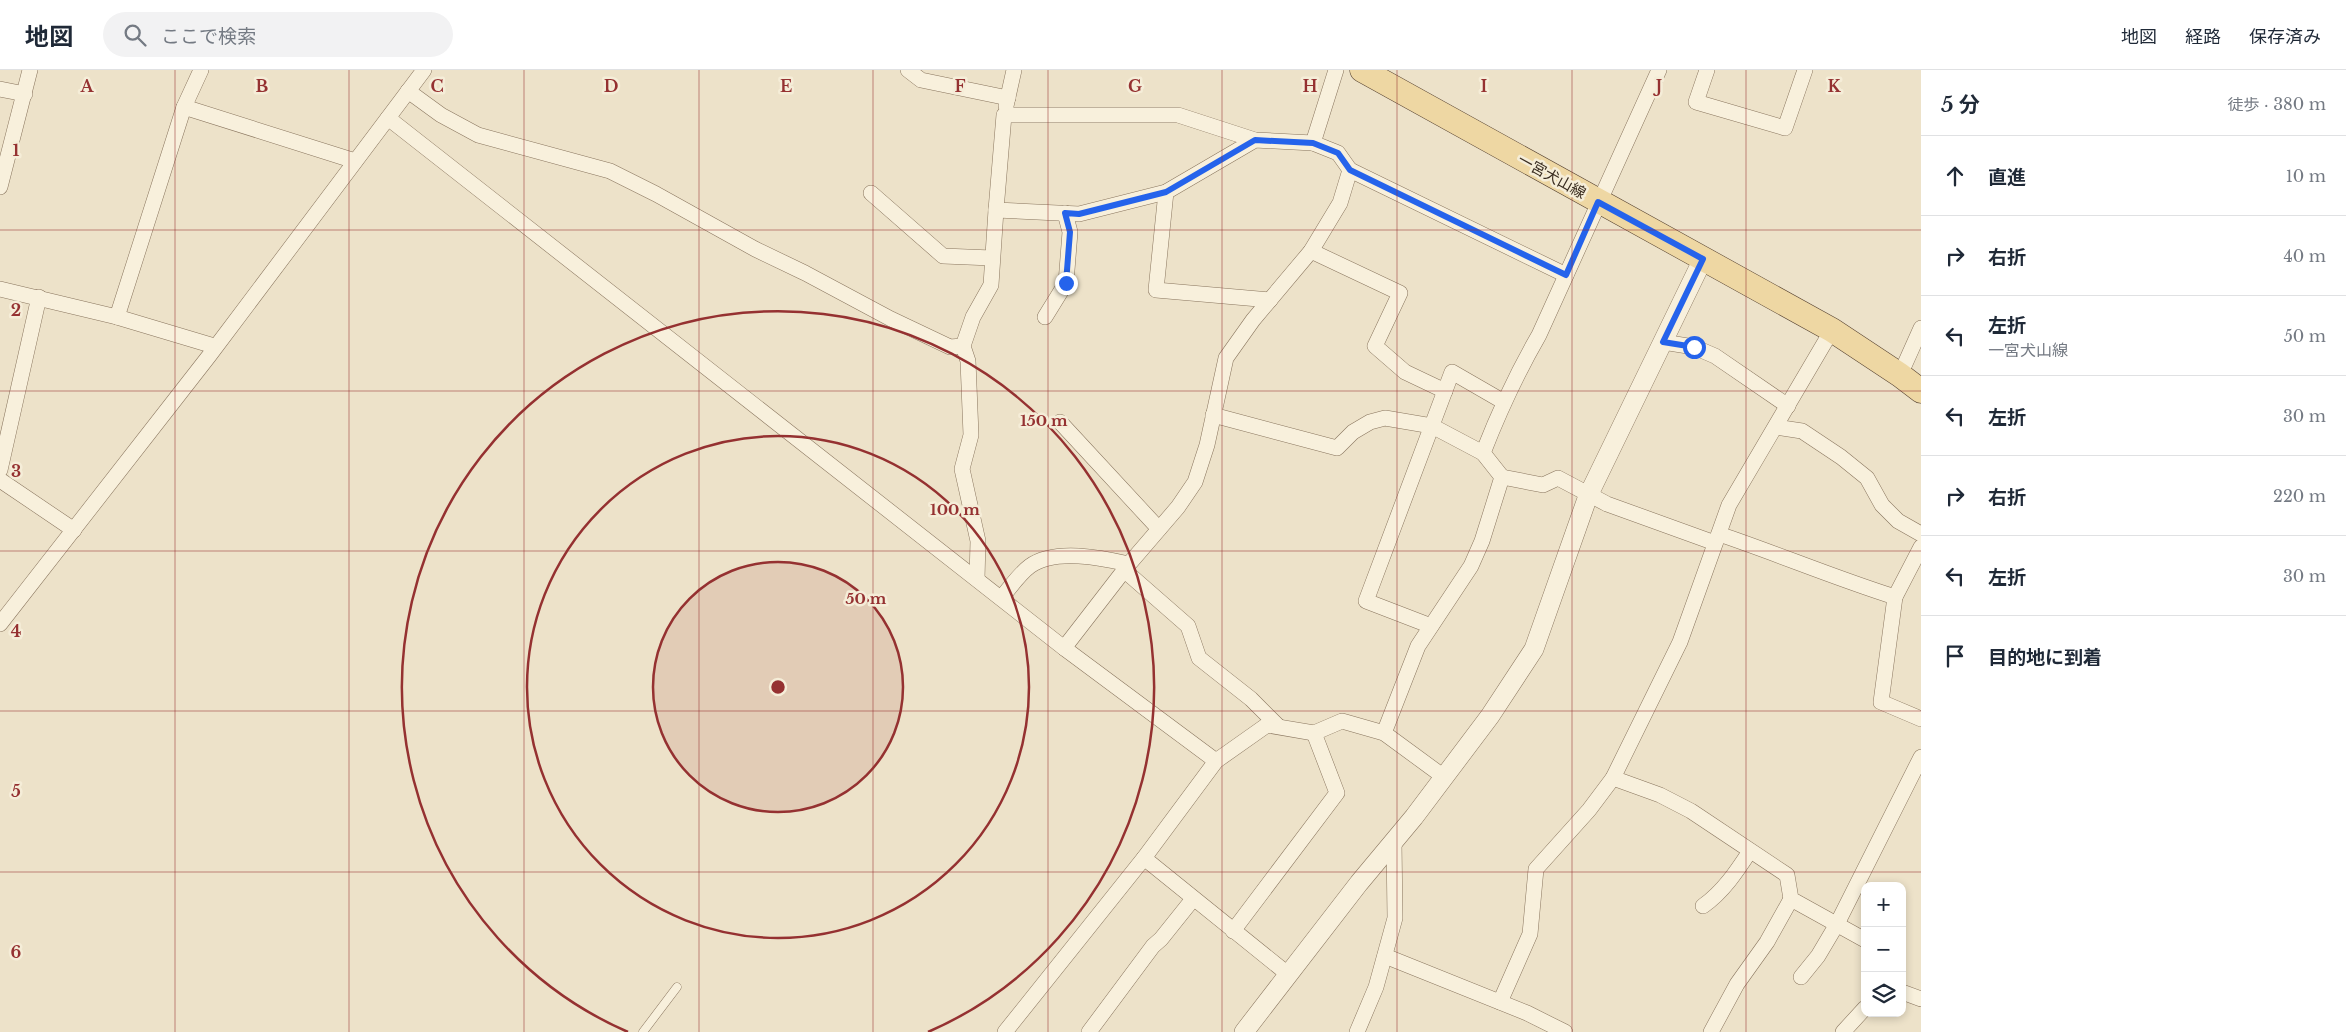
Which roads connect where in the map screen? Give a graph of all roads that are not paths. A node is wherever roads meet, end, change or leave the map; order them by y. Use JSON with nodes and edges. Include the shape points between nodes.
{"nodes":[{"id":1,"x":30,"y":70,"type":"edge"},
{"id":2,"x":201,"y":70,"type":"edge"},
{"id":3,"x":908,"y":70,"type":"edge"},
{"id":4,"x":1014,"y":70,"type":"edge"},
{"id":5,"x":1336,"y":70,"type":"edge"},
{"id":6,"x":1362,"y":70,"type":"edge"},
{"id":7,"x":1659,"y":70,"type":"edge"},
{"id":8,"x":1707,"y":70,"type":"edge"},
{"id":9,"x":1805,"y":70,"type":"edge"},
{"id":10,"x":419,"y":72,"type":"edge"},
{"id":11,"x":0,"y":89,"type":"edge"},
{"id":12,"x":408,"y":91,"type":"junction"},
{"id":13,"x":25,"y":94,"type":"junction"},
{"id":14,"x":1008,"y":98,"type":"junction"},
{"id":15,"x":184,"y":107,"type":"junction"},
{"id":16,"x":1004,"y":115,"type":"junction"},
{"id":17,"x":388,"y":118,"type":"junction"},
{"id":18,"x":1255,"y":140,"type":"junction"},
{"id":19,"x":1313,"y":143,"type":"junction"},
{"id":20,"x":355,"y":161,"type":"junction"},
{"id":21,"x":1350,"y":170,"type":"junction"},
{"id":22,"x":0,"y":188,"type":"edge"},
{"id":23,"x":1166,"y":192,"type":"junction"},
{"id":24,"x":871,"y":193,"type":"dead end"},
{"id":25,"x":1598,"y":202,"type":"junction"},
{"id":26,"x":996,"y":210,"type":"junction"},
{"id":27,"x":1065,"y":213,"type":"junction"},
{"id":28,"x":1311,"y":252,"type":"junction"},
{"id":29,"x":992,"y":258,"type":"junction"},
{"id":30,"x":1703,"y":259,"type":"junction"},
{"id":31,"x":1566,"y":275,"type":"junction"},
{"id":32,"x":0,"y":289,"type":"edge"},
{"id":33,"x":39,"y":297,"type":"junction"},
{"id":34,"x":1270,"y":300,"type":"junction"},
{"id":35,"x":117,"y":317,"type":"junction"},
{"id":36,"x":1045,"y":317,"type":"dead end"},
{"id":37,"x":1921,"y":328,"type":"edge"},
{"id":38,"x":1832,"y":330,"type":"junction"},
{"id":39,"x":1663,"y":342,"type":"junction"},
{"id":40,"x":214,"y":346,"type":"junction"},
{"id":41,"x":963,"y":346,"type":"junction"},
{"id":42,"x":1900,"y":375,"type":"junction"},
{"id":43,"x":1446,"y":391,"type":"junction"},
{"id":44,"x":1921,"y":391,"type":"edge"},
{"id":45,"x":1504,"y":402,"type":"junction"},
{"id":46,"x":1788,"y":406,"type":"junction"},
{"id":47,"x":1213,"y":415,"type":"junction"},
{"id":48,"x":1060,"y":422,"type":"dead end"},
{"id":49,"x":1432,"y":426,"type":"junction"},
{"id":50,"x":1776,"y":427,"type":"junction"},
{"id":51,"x":1483,"y":453,"type":"junction"},
{"id":52,"x":0,"y":470,"type":"edge"},
{"id":53,"x":1502,"y":477,"type":"junction"},
{"id":54,"x":0,"y":480,"type":"edge"},
{"id":55,"x":1588,"y":496,"type":"junction"},
{"id":56,"x":74,"y":530,"type":"junction"},
{"id":57,"x":1159,"y":530,"type":"junction"},
{"id":58,"x":1921,"y":534,"type":"edge"},
{"id":59,"x":1717,"y":539,"type":"junction"},
{"id":60,"x":1921,"y":547,"type":"edge"},
{"id":61,"x":1127,"y":567,"type":"junction"},
{"id":62,"x":977,"y":579,"type":"junction"},
{"id":63,"x":1895,"y":597,"type":"junction"},
{"id":64,"x":1001,"y":598,"type":"junction"},
{"id":65,"x":0,"y":624,"type":"edge"},
{"id":66,"x":1431,"y":626,"type":"junction"},
{"id":67,"x":1064,"y":648,"type":"junction"},
{"id":68,"x":1921,"y":719,"type":"edge"},
{"id":69,"x":1278,"y":726,"type":"junction"},
{"id":70,"x":1314,"y":733,"type":"junction"},
{"id":71,"x":1384,"y":733,"type":"junction"},
{"id":72,"x":1921,"y":757,"type":"edge"},
{"id":73,"x":1216,"y":761,"type":"junction"},
{"id":74,"x":1444,"y":777,"type":"junction"},
{"id":75,"x":1917,"y":777,"type":"edge"},
{"id":76,"x":1613,"y":778,"type":"junction"},
{"id":77,"x":1394,"y":842,"type":"junction"},
{"id":78,"x":1750,"y":851,"type":"junction"},
{"id":79,"x":1144,"y":858,"type":"junction"},
{"id":80,"x":1193,"y":899,"type":"junction"},
{"id":81,"x":1791,"y":899,"type":"junction"},
{"id":82,"x":1704,"y":906,"type":"dead end"},
{"id":83,"x":1838,"y":924,"type":"junction"},
{"id":84,"x":1233,"y":931,"type":"junction"},
{"id":85,"x":1861,"y":938,"type":"edge"},
{"id":86,"x":1385,"y":956,"type":"junction"},
{"id":87,"x":1289,"y":975,"type":"junction"},
{"id":88,"x":1801,"y":977,"type":"dead end"},
{"id":89,"x":677,"y":987,"type":"dead end"},
{"id":90,"x":1906,"y":993,"type":"edge"},
{"id":91,"x":1921,"y":999,"type":"edge"},
{"id":92,"x":1500,"y":1002,"type":"junction"},
{"id":93,"x":1861,"y":1012,"type":"edge"},
{"id":94,"x":1094,"y":1031,"type":"edge"},
{"id":95,"x":643,"y":1032,"type":"edge"},
{"id":96,"x":1005,"y":1032,"type":"edge"},
{"id":97,"x":1244,"y":1032,"type":"edge"},
{"id":98,"x":1357,"y":1032,"type":"edge"},
{"id":99,"x":1565,"y":1032,"type":"edge"},
{"id":100,"x":1711,"y":1032,"type":"edge"},
{"id":101,"x":1843,"y":1032,"type":"edge"}],
"edges":[{"from":1,"to":13,"type":"street"},
{"from":2,"to":15,"type":"street"},
{"from":3,"to":14,"type":"street","via":[[921,80]]},
{"from":4,"to":14,"type":"street"},
{"from":5,"to":19,"type":"street"},
{"from":6,"to":25,"type":"main road","name":"一宮犬山線"},
{"from":7,"to":25,"type":"street"},
{"from":8,"to":9,"type":"street","via":[[1696,102],[1785,128]]},
{"from":10,"to":12,"type":"street"},
{"from":11,"to":13,"type":"street"},
{"from":12,"to":17,"type":"street"},
{"from":12,"to":41,"type":"street","via":[[441,115],[478,135],[610,171],[891,320],[950,347]]},
{"from":13,"to":22,"type":"street"},
{"from":14,"to":16,"type":"street"},
{"from":15,"to":20,"type":"street"},
{"from":15,"to":35,"type":"street"},
{"from":16,"to":18,"type":"street","via":[[1178,115]]},
{"from":16,"to":26,"type":"street"},
{"from":17,"to":20,"type":"street"},
{"from":17,"to":62,"type":"street"},
{"from":18,"to":19,"type":"street"},
{"from":18,"to":23,"type":"street"},
{"from":19,"to":21,"type":"street","via":[[1338,153]]},
{"from":20,"to":40,"type":"street"},
{"from":21,"to":28,"type":"street","via":[[1340,203]]},
{"from":21,"to":31,"type":"street"},
{"from":23,"to":27,"type":"street","via":[[1079,214]]},
{"from":23,"to":34,"type":"street","via":[[1156,290]]},
{"from":24,"to":29,"type":"street","via":[[943,256]]},
{"from":25,"to":30,"type":"main road","name":"一宮犬山線"},
{"from":25,"to":31,"type":"street"},
{"from":26,"to":27,"type":"street"},
{"from":26,"to":29,"type":"street"},
{"from":27,"to":36,"type":"street","via":[[1070,232],[1066,283]]},
{"from":28,"to":34,"type":"street"},
{"from":28,"to":43,"type":"street","via":[[1400,294],[1375,346],[1404,372]]},
{"from":29,"to":41,"type":"street","via":[[991,285],[973,317]]},
{"from":30,"to":38,"type":"main road","name":"一宮犬山線"},
{"from":30,"to":39,"type":"street"},
{"from":31,"to":45,"type":"street"},
{"from":32,"to":33,"type":"street"},
{"from":33,"to":35,"type":"street"},
{"from":33,"to":52,"type":"street"},
{"from":34,"to":47,"type":"street","via":[[1226,358]]},
{"from":35,"to":40,"type":"street"},
{"from":37,"to":42,"type":"street"},
{"from":38,"to":42,"type":"main road","name":"一宮犬山線"},
{"from":38,"to":46,"type":"street"},
{"from":39,"to":46,"type":"street","via":[[1694,347],[1715,356]]},
{"from":39,"to":55,"type":"street"},
{"from":40,"to":56,"type":"street"},
{"from":41,"to":62,"type":"street","via":[[968,361],[972,435],[962,469],[978,541]]},
{"from":42,"to":44,"type":"main road","name":"一宮犬山線"},
{"from":43,"to":45,"type":"street","via":[[1452,372]]},
{"from":43,"to":49,"type":"street"},
{"from":45,"to":51,"type":"street"},
{"from":46,"to":50,"type":"street"},
{"from":47,"to":49,"type":"street","via":[[1337,448],[1353,432],[1370,422],[1386,418]]},
{"from":47,"to":57,"type":"street","via":[[1195,482]]},
{"from":48,"to":57,"type":"street"},
{"from":49,"to":51,"type":"street"},
{"from":49,"to":66,"type":"street","via":[[1366,601]]},
{"from":50,"to":58,"type":"street","via":[[1802,431],[1841,457],[1867,478],[1882,505],[1898,521]]},
{"from":50,"to":59,"type":"street","via":[[1729,505]]},
{"from":51,"to":53,"type":"street"},
{"from":53,"to":55,"type":"street","via":[[1543,485],[1558,478]]},
{"from":53,"to":66,"type":"street","via":[[1471,566]]},
{"from":54,"to":56,"type":"street"},
{"from":55,"to":59,"type":"street"},
{"from":55,"to":74,"type":"street","via":[[1534,649],[1490,716]]},
{"from":56,"to":65,"type":"street"},
{"from":57,"to":61,"type":"street"},
{"from":59,"to":63,"type":"street","via":[[1777,554],[1838,579]]},
{"from":59,"to":76,"type":"street","via":[[1680,642]]},
{"from":60,"to":63,"type":"street"},
{"from":61,"to":64,"type":"street","via":[[1092,556],[1039,561],[1029,567]]},
{"from":61,"to":67,"type":"street"},
{"from":61,"to":69,"type":"street","via":[[1188,626],[1199,658],[1252,699]]},
{"from":62,"to":64,"type":"street"},
{"from":63,"to":68,"type":"street","via":[[1881,702]]},
{"from":64,"to":67,"type":"street"},
{"from":66,"to":71,"type":"street","via":[[1418,646]]},
{"from":67,"to":73,"type":"street"},
{"from":69,"to":70,"type":"street"},
{"from":69,"to":73,"type":"street","via":[[1268,724]]},
{"from":70,"to":71,"type":"street","via":[[1342,720]]},
{"from":70,"to":84,"type":"street","via":[[1337,793]]},
{"from":71,"to":74,"type":"street"},
{"from":72,"to":75,"type":"street"},
{"from":73,"to":79,"type":"street"},
{"from":74,"to":77,"type":"street"},
{"from":75,"to":83,"type":"street"},
{"from":76,"to":78,"type":"street","via":[[1660,795],[1691,811]]},
{"from":76,"to":92,"type":"street","via":[[1589,810],[1536,868],[1530,934]]},
{"from":77,"to":86,"type":"street","via":[[1395,918]]},
{"from":77,"to":87,"type":"street"},
{"from":78,"to":81,"type":"street","via":[[1786,875]]},
{"from":78,"to":82,"type":"street","via":[[1714,899]]},
{"from":79,"to":80,"type":"street"},
{"from":79,"to":96,"type":"street"},
{"from":80,"to":84,"type":"street"},
{"from":80,"to":94,"type":"street","via":[[1153,946]]},
{"from":81,"to":83,"type":"street"},
{"from":81,"to":100,"type":"street","via":[[1767,942],[1736,984]]},
{"from":83,"to":85,"type":"street"},
{"from":83,"to":88,"type":"street"},
{"from":84,"to":87,"type":"street"},
{"from":86,"to":92,"type":"street"},
{"from":86,"to":98,"type":"street"},
{"from":87,"to":97,"type":"street"},
{"from":89,"to":95,"type":"lane"},
{"from":90,"to":91,"type":"street"},
{"from":92,"to":99,"type":"street"},
{"from":93,"to":101,"type":"street"}]}
